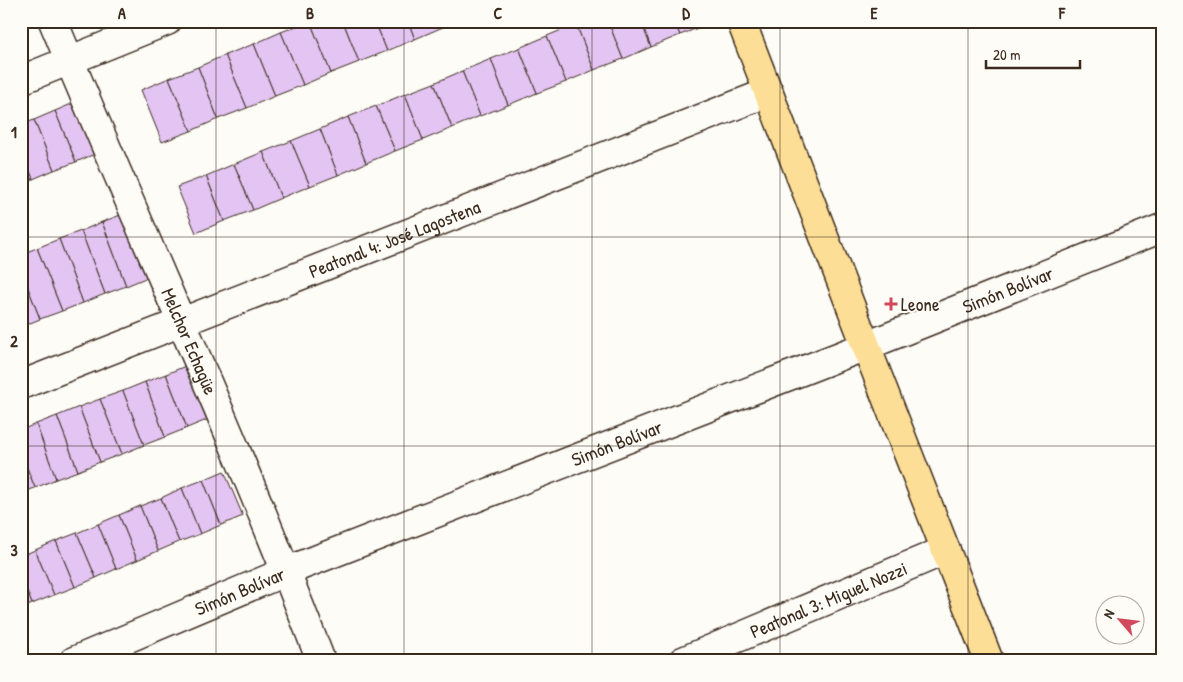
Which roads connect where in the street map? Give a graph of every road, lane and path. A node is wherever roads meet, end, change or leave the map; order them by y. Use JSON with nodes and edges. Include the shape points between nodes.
{"nodes":[{"id":1,"x":53,"y":21,"type":"edge"},
{"id":2,"x":167,"y":21,"type":"edge"},
{"id":3,"x":741,"y":21,"type":"edge"},
{"id":4,"x":70,"y":61,"type":"junction"},
{"id":5,"x":21,"y":80,"type":"edge"},
{"id":6,"x":769,"y":92,"type":"junction"},
{"id":7,"x":1162,"y":228,"type":"edge"},
{"id":8,"x":182,"y":321,"type":"junction"},
{"id":9,"x":866,"y":346,"type":"junction"},
{"id":10,"x":21,"y":385,"type":"edge"},
{"id":11,"x":946,"y":550,"type":"junction"},
{"id":12,"x":286,"y":571,"type":"junction"},
{"id":13,"x":74,"y":661,"type":"edge"},
{"id":14,"x":321,"y":661,"type":"edge"},
{"id":15,"x":683,"y":661,"type":"edge"},
{"id":16,"x":989,"y":661,"type":"edge"}],
"edges":[{"from":1,"to":4,"type":"street","name":"Melchor Echagüe"},
{"from":2,"to":4,"type":"street"},
{"from":3,"to":6,"type":"main road"},
{"from":4,"to":5,"type":"street"},
{"from":4,"to":8,"type":"street","name":"Melchor Echagüe"},
{"from":6,"to":8,"type":"street","name":"Peatonal 4: José Lagostena"},
{"from":6,"to":9,"type":"main road"},
{"from":7,"to":9,"type":"street","name":"Simón Bolívar"},
{"from":8,"to":10,"type":"street","name":"Peatonal 4: José Lagostena"},
{"from":8,"to":12,"type":"street","name":"Melchor Echagüe"},
{"from":9,"to":11,"type":"main road"},
{"from":9,"to":12,"type":"street","name":"Simón Bolívar"},
{"from":11,"to":15,"type":"street","name":"Peatonal 3: Miguel Nozzi"},
{"from":11,"to":16,"type":"main road"},
{"from":12,"to":13,"type":"street","name":"Simón Bolívar"},
{"from":12,"to":14,"type":"street","name":"Melchor Echagüe"}]}
